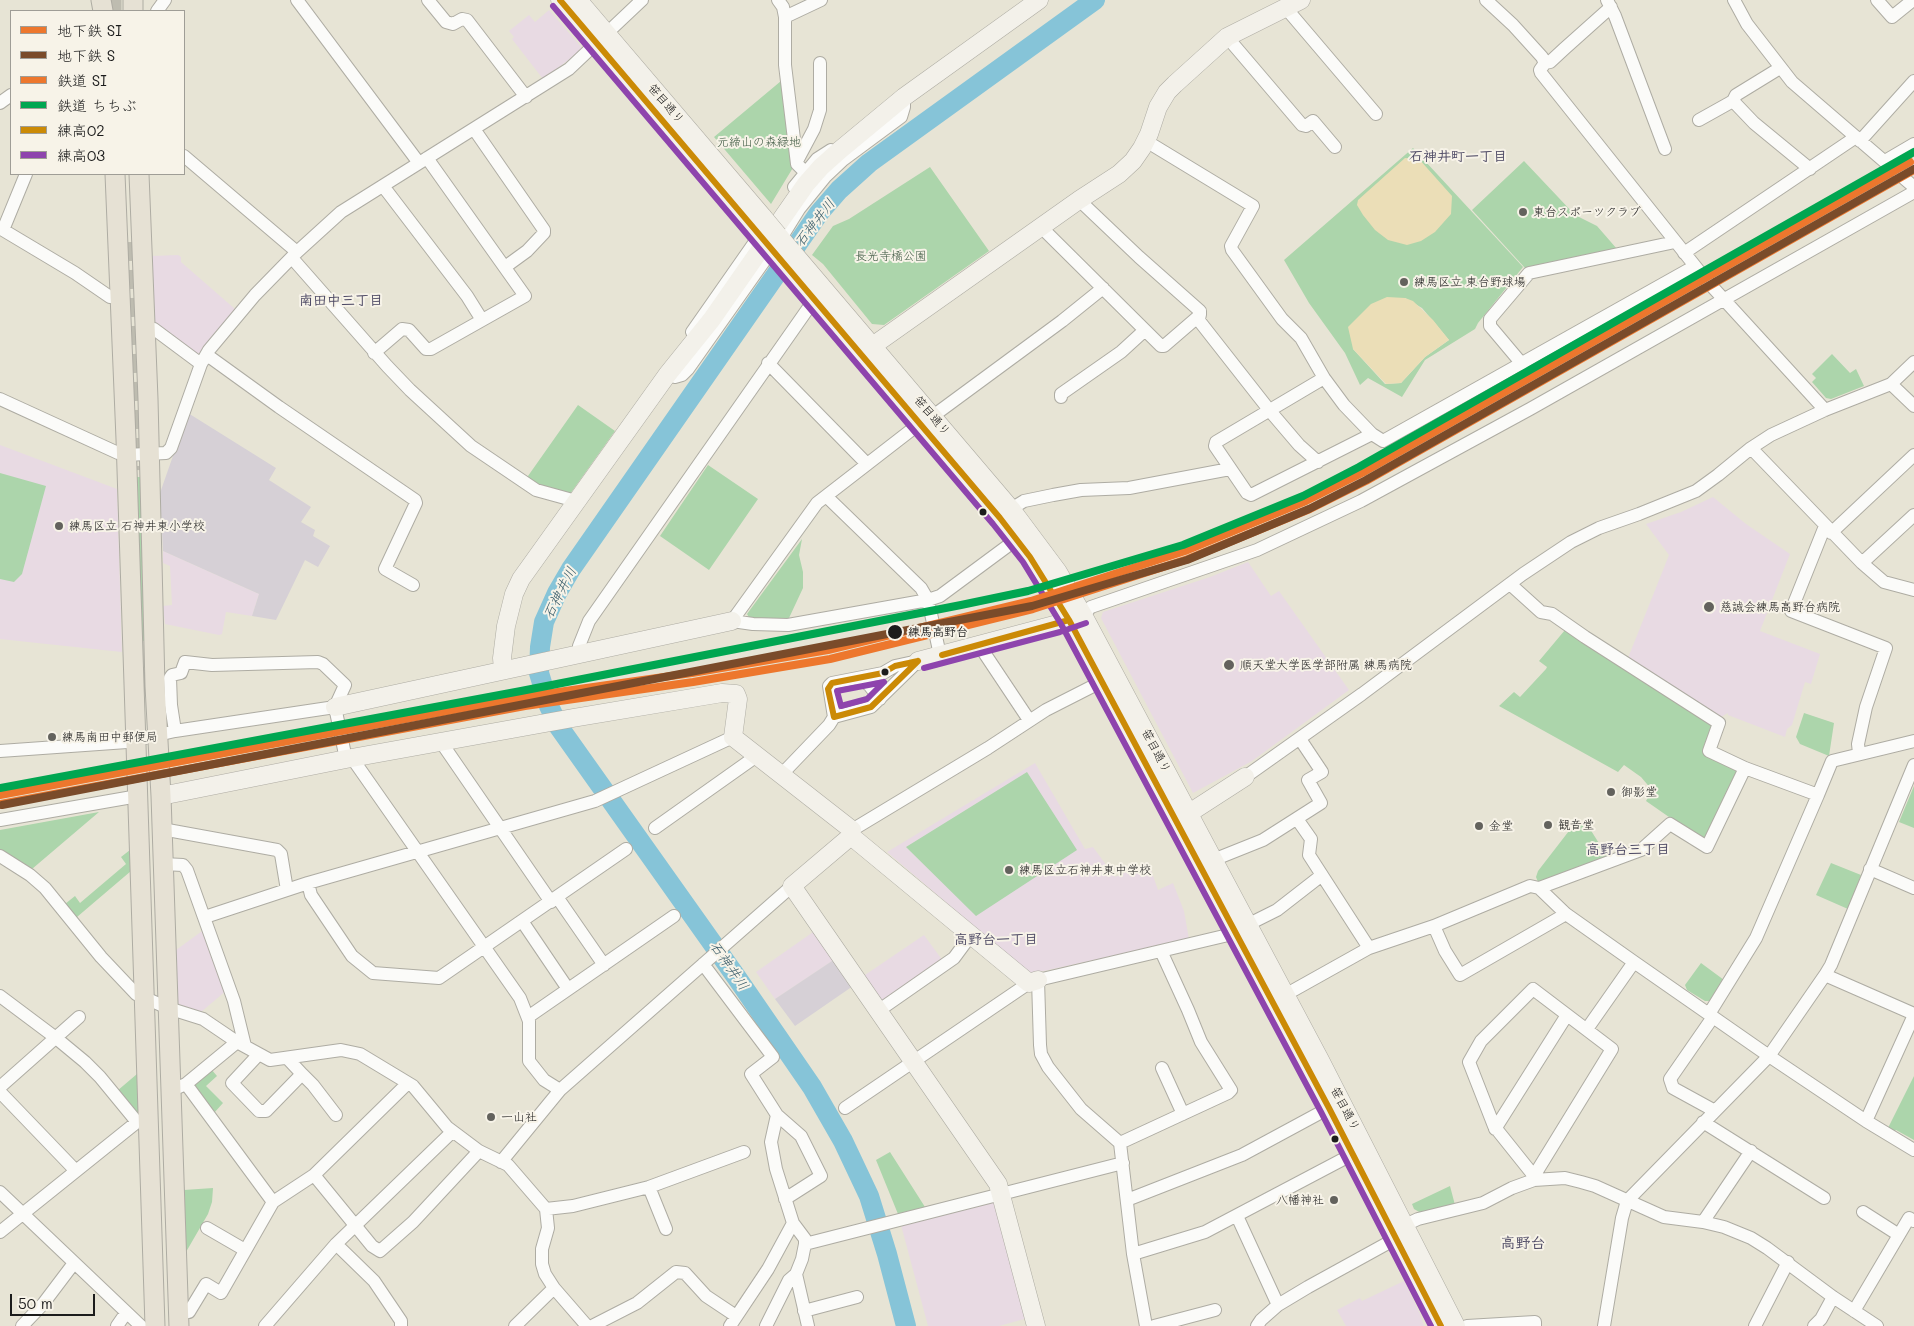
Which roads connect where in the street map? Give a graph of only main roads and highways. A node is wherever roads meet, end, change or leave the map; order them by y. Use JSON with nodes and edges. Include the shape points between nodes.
{"nodes":[{"id":1,"x":115,"y":175,"type":"edge"},
{"id":2,"x":139,"y":175,"type":"edge"},
{"id":3,"x":179,"y":1319,"type":"edge"},
{"id":4,"x":155,"y":1326,"type":"edge"}],
"edges":[{"from":1,"to":4,"type":"main road","via":[[144,998],[143,1121]]},
{"from":2,"to":3,"type":"main road","via":[[149,454],[167,733],[161,796],[168,1008],[178,1086]]}]}
